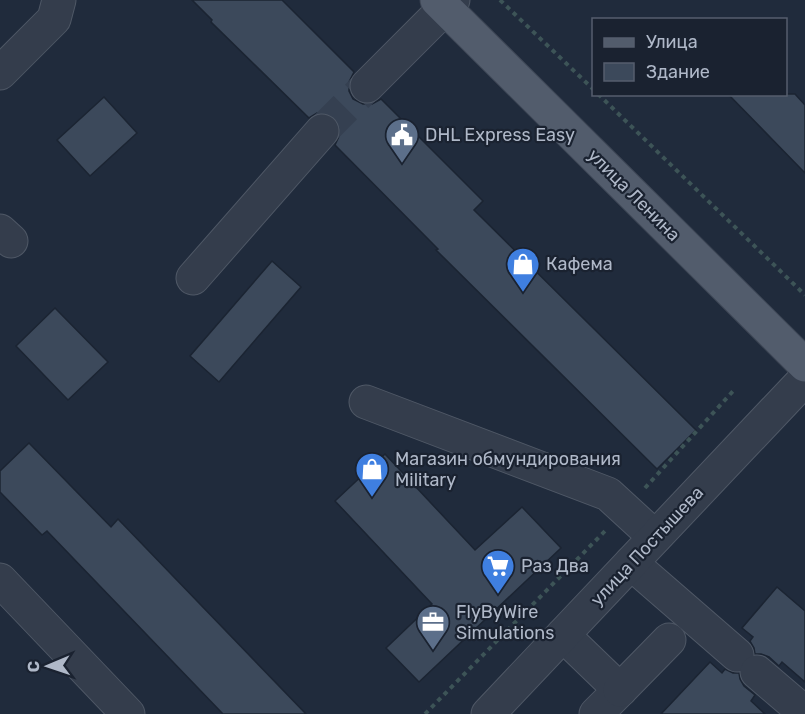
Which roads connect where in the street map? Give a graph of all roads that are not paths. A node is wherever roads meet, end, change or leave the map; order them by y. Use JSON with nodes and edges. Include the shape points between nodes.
{"nodes":[{"id":1,"x":59,"y":0,"type":"edge"},
{"id":2,"x":445,"y":3,"type":"edge"},
{"id":3,"x":0,"y":73,"type":"edge"},
{"id":4,"x":367,"y":86,"type":"tunnel mouth"},
{"id":5,"x":322,"y":131,"type":"tunnel mouth"},
{"id":6,"x":194,"y":278,"type":"dead end"},
{"id":7,"x":805,"y":365,"type":"edge"},
{"id":8,"x":805,"y":379,"type":"edge"},
{"id":9,"x":366,"y":402,"type":"dead end"},
{"id":10,"x":655,"y":537,"type":"junction"},
{"id":11,"x":631,"y":563,"type":"junction"},
{"id":12,"x":0,"y":580,"type":"edge"},
{"id":13,"x":563,"y":635,"type":"junction"},
{"id":14,"x":669,"y":640,"type":"dead end"},
{"id":15,"x":620,"y":690,"type":"junction"},
{"id":16,"x":805,"y":713,"type":"edge"},
{"id":17,"x":128,"y":714,"type":"edge"},
{"id":18,"x":489,"y":714,"type":"edge"},
{"id":19,"x":596,"y":714,"type":"edge"}],
"edges":[{"from":1,"to":3,"type":"street","via":[[54,19]]},
{"from":2,"to":4,"type":"street"},
{"from":2,"to":7,"type":"main road","name":"улица Ленина"},
{"from":5,"to":6,"type":"street"},
{"from":8,"to":10,"type":"street","name":"улица Постышева"},
{"from":9,"to":10,"type":"street","via":[[608,494]]},
{"from":10,"to":11,"type":"street","name":"улица Постышева"},
{"from":11,"to":13,"type":"street","name":"улица Постышева"},
{"from":11,"to":16,"type":"street"},
{"from":12,"to":17,"type":"street"},
{"from":13,"to":15,"type":"street"},
{"from":13,"to":18,"type":"street","name":"улица Постышева"},
{"from":14,"to":15,"type":"street"},
{"from":15,"to":19,"type":"street"}]}
